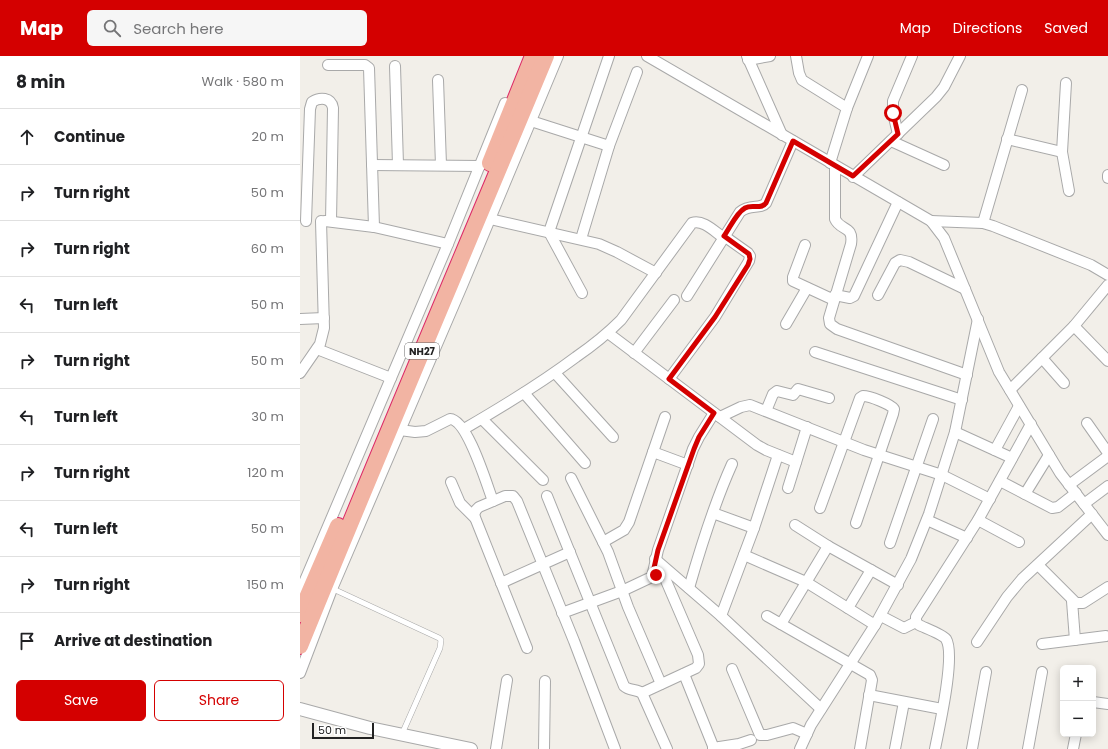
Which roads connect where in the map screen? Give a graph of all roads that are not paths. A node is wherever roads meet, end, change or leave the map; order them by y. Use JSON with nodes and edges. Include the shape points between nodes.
{"nodes":[{"id":1,"x":525,"y":56,"type":"edge"},
{"id":2,"x":533,"y":56,"type":"edge"},
{"id":3,"x":546,"y":56,"type":"edge"},
{"id":4,"x":558,"y":56,"type":"edge"},
{"id":5,"x":609,"y":56,"type":"edge"},
{"id":6,"x":647,"y":56,"type":"edge"},
{"id":7,"x":770,"y":56,"type":"edge"},
{"id":8,"x":796,"y":56,"type":"edge"},
{"id":9,"x":868,"y":56,"type":"edge"},
{"id":10,"x":912,"y":56,"type":"edge"},
{"id":11,"x":960,"y":56,"type":"edge"},
{"id":12,"x":748,"y":58,"type":"edge"},
{"id":13,"x":328,"y":65,"type":"dead end"},
{"id":14,"x":395,"y":66,"type":"dead end"},
{"id":15,"x":638,"y":72,"type":"dead end"},
{"id":16,"x":438,"y":80,"type":"dead end"},
{"id":17,"x":1066,"y":83,"type":"dead end"},
{"id":18,"x":1022,"y":90,"type":"dead end"},
{"id":19,"x":848,"y":108,"type":"junction"},
{"id":20,"x":531,"y":121,"type":"junction"},
{"id":21,"x":782,"y":135,"type":"junction"},
{"id":22,"x":582,"y":137,"type":"junction"},
{"id":23,"x":894,"y":138,"type":"junction"},
{"id":24,"x":1007,"y":139,"type":"junction"},
{"id":25,"x":793,"y":141,"type":"junction"},
{"id":26,"x":609,"y":146,"type":"junction"},
{"id":27,"x":1062,"y":152,"type":"junction"},
{"id":28,"x":833,"y":164,"type":"junction"},
{"id":29,"x":372,"y":165,"type":"junction"},
{"id":30,"x":398,"y":165,"type":"junction"},
{"id":31,"x":441,"y":165,"type":"junction"},
{"id":32,"x":944,"y":165,"type":"dead end"},
{"id":33,"x":480,"y":166,"type":"junction"},
{"id":34,"x":853,"y":176,"type":"junction"},
{"id":35,"x":1069,"y":191,"type":"dead end"},
{"id":36,"x":898,"y":202,"type":"junction"},
{"id":37,"x":490,"y":219,"type":"junction"},
{"id":38,"x":303,"y":221,"type":"edge"},
{"id":39,"x":326,"y":221,"type":"junction"},
{"id":40,"x":931,"y":222,"type":"junction"},
{"id":41,"x":983,"y":223,"type":"junction"},
{"id":42,"x":374,"y":227,"type":"junction"},
{"id":43,"x":549,"y":232,"type":"junction"},
{"id":44,"x":724,"y":237,"type":"junction"},
{"id":45,"x":581,"y":239,"type":"junction"},
{"id":46,"x":448,"y":244,"type":"junction"},
{"id":47,"x":805,"y":245,"type":"dead end"},
{"id":48,"x":656,"y":273,"type":"junction"},
{"id":49,"x":1108,"y":275,"type":"edge"},
{"id":50,"x":807,"y":288,"type":"junction"},
{"id":51,"x":965,"y":289,"type":"junction"},
{"id":52,"x":1106,"y":291,"type":"edge"},
{"id":53,"x":582,"y":293,"type":"dead end"},
{"id":54,"x":687,"y":296,"type":"dead end"},
{"id":55,"x":878,"y":296,"type":"dead end"},
{"id":56,"x":835,"y":297,"type":"junction"},
{"id":57,"x":674,"y":300,"type":"dead end"},
{"id":58,"x":324,"y":318,"type":"junction"},
{"id":59,"x":300,"y":319,"type":"edge"},
{"id":60,"x":978,"y":319,"type":"junction"},
{"id":61,"x":786,"y":324,"type":"dead end"},
{"id":62,"x":1074,"y":326,"type":"junction"},
{"id":63,"x":608,"y":333,"type":"junction"},
{"id":64,"x":317,"y":349,"type":"junction"},
{"id":65,"x":815,"y":352,"type":"dead end"},
{"id":66,"x":634,"y":353,"type":"junction"},
{"id":67,"x":1042,"y":358,"type":"junction"},
{"id":68,"x":1108,"y":361,"type":"edge"},
{"id":69,"x":300,"y":373,"type":"edge"},
{"id":70,"x":555,"y":373,"type":"junction"},
{"id":71,"x":967,"y":375,"type":"junction"},
{"id":72,"x":391,"y":378,"type":"junction"},
{"id":73,"x":669,"y":379,"type":"junction"},
{"id":74,"x":1064,"y":383,"type":"dead end"},
{"id":75,"x":1010,"y":390,"type":"junction"},
{"id":76,"x":524,"y":393,"type":"junction"},
{"id":77,"x":829,"y":398,"type":"dead end"},
{"id":78,"x":962,"y":400,"type":"junction"},
{"id":79,"x":1019,"y":406,"type":"junction"},
{"id":80,"x":766,"y":411,"type":"junction"},
{"id":81,"x":717,"y":415,"type":"junction"},
{"id":82,"x":665,"y":417,"type":"dead end"},
{"id":83,"x":482,"y":419,"type":"junction"},
{"id":84,"x":932,"y":419,"type":"dead end"},
{"id":85,"x":1087,"y":423,"type":"dead end"},
{"id":86,"x":1031,"y":424,"type":"junction"},
{"id":87,"x":806,"y":427,"type":"junction"},
{"id":88,"x":464,"y":429,"type":"junction"},
{"id":89,"x":400,"y":430,"type":"junction"},
{"id":90,"x":955,"y":432,"type":"junction"},
{"id":91,"x":612,"y":437,"type":"dead end"},
{"id":92,"x":844,"y":442,"type":"junction"},
{"id":93,"x":995,"y":450,"type":"junction"},
{"id":94,"x":653,"y":452,"type":"junction"},
{"id":95,"x":1108,"y":453,"type":"edge"},
{"id":96,"x":879,"y":454,"type":"junction"},
{"id":97,"x":1049,"y":454,"type":"junction"},
{"id":98,"x":778,"y":455,"type":"junction"},
{"id":99,"x":1108,"y":456,"type":"edge"},
{"id":100,"x":1012,"y":458,"type":"junction"},
{"id":101,"x":796,"y":462,"type":"junction"},
{"id":102,"x":585,"y":463,"type":"dead end"},
{"id":103,"x":732,"y":464,"type":"dead end"},
{"id":104,"x":688,"y":465,"type":"junction"},
{"id":105,"x":916,"y":466,"type":"junction"},
{"id":106,"x":942,"y":475,"type":"junction"},
{"id":107,"x":571,"y":478,"type":"dead end"},
{"id":108,"x":543,"y":480,"type":"dead end"},
{"id":109,"x":1000,"y":481,"type":"junction"},
{"id":110,"x":451,"y":482,"type":"dead end"},
{"id":111,"x":1069,"y":485,"type":"junction"},
{"id":112,"x":1108,"y":486,"type":"edge"},
{"id":113,"x":788,"y":488,"type":"dead end"},
{"id":114,"x":1076,"y":493,"type":"junction"},
{"id":115,"x":1025,"y":494,"type":"junction"},
{"id":116,"x":547,"y":496,"type":"dead end"},
{"id":117,"x":990,"y":499,"type":"junction"},
{"id":118,"x":493,"y":501,"type":"junction"},
{"id":119,"x":1084,"y":504,"type":"junction"},
{"id":120,"x":820,"y":508,"type":"dead end"},
{"id":121,"x":712,"y":513,"type":"junction"},
{"id":122,"x":1092,"y":514,"type":"junction"},
{"id":123,"x":475,"y":518,"type":"junction"},
{"id":124,"x":927,"y":520,"type":"junction"},
{"id":125,"x":978,"y":520,"type":"junction"},
{"id":126,"x":856,"y":523,"type":"dead end"},
{"id":127,"x":795,"y":525,"type":"dead end"},
{"id":128,"x":754,"y":528,"type":"junction"},
{"id":129,"x":1108,"y":535,"type":"edge"},
{"id":130,"x":967,"y":538,"type":"junction"},
{"id":131,"x":603,"y":542,"type":"junction"},
{"id":132,"x":1019,"y":542,"type":"dead end"},
{"id":133,"x":890,"y":543,"type":"dead end"},
{"id":134,"x":828,"y":546,"type":"junction"},
{"id":135,"x":570,"y":552,"type":"junction"},
{"id":136,"x":744,"y":555,"type":"junction"},
{"id":137,"x":655,"y":559,"type":"junction"},
{"id":138,"x":542,"y":564,"type":"junction"},
{"id":139,"x":1038,"y":565,"type":"junction"},
{"id":140,"x":871,"y":570,"type":"junction"},
{"id":141,"x":652,"y":577,"type":"junction"},
{"id":142,"x":806,"y":582,"type":"junction"},
{"id":143,"x":501,"y":583,"type":"junction"},
{"id":144,"x":898,"y":585,"type":"junction"},
{"id":145,"x":328,"y":587,"type":"junction"},
{"id":146,"x":1108,"y":587,"type":"edge"},
{"id":147,"x":689,"y":588,"type":"junction"},
{"id":148,"x":622,"y":591,"type":"junction"},
{"id":149,"x":300,"y":592,"type":"edge"},
{"id":150,"x":1072,"y":601,"type":"junction"},
{"id":151,"x":590,"y":603,"type":"junction"},
{"id":152,"x":848,"y":608,"type":"junction"},
{"id":153,"x":562,"y":613,"type":"junction"},
{"id":154,"x":300,"y":614,"type":"edge"},
{"id":155,"x":721,"y":616,"type":"junction"},
{"id":156,"x":766,"y":616,"type":"dead end"},
{"id":157,"x":881,"y":616,"type":"junction"},
{"id":158,"x":916,"y":622,"type":"junction"},
{"id":159,"x":781,"y":624,"type":"junction"},
{"id":160,"x":876,"y":625,"type":"junction"},
{"id":161,"x":1106,"y":636,"type":"dead end"},
{"id":162,"x":1075,"y":640,"type":"junction"},
{"id":163,"x":976,"y":642,"type":"dead end"},
{"id":164,"x":1042,"y":644,"type":"dead end"},
{"id":165,"x":300,"y":646,"type":"edge"},
{"id":166,"x":527,"y":648,"type":"dead end"},
{"id":167,"x":850,"y":664,"type":"junction"},
{"id":168,"x":732,"y":669,"type":"dead end"},
{"id":169,"x":986,"y":672,"type":"dead end"},
{"id":170,"x":1042,"y":672,"type":"dead end"},
{"id":171,"x":300,"y":673,"type":"edge"},
{"id":172,"x":684,"y":674,"type":"junction"},
{"id":173,"x":507,"y":680,"type":"dead end"},
{"id":174,"x":545,"y":681,"type":"dead end"},
{"id":175,"x":661,"y":684,"type":"junction"},
{"id":176,"x":642,"y":693,"type":"junction"},
{"id":177,"x":869,"y":695,"type":"junction"},
{"id":178,"x":904,"y":702,"type":"junction"},
{"id":179,"x":1096,"y":702,"type":"edge"},
{"id":180,"x":1108,"y":704,"type":"edge"},
{"id":181,"x":821,"y":709,"type":"junction"},
{"id":182,"x":942,"y":709,"type":"junction"},
{"id":183,"x":300,"y":710,"type":"edge"},
{"id":184,"x":402,"y":734,"type":"junction"},
{"id":185,"x":806,"y":734,"type":"junction"},
{"id":186,"x":1075,"y":737,"type":"edge"},
{"id":187,"x":751,"y":740,"type":"dead end"},
{"id":188,"x":713,"y":748,"type":"edge"},
{"id":189,"x":471,"y":749,"type":"edge"},
{"id":190,"x":496,"y":749,"type":"edge"},
{"id":191,"x":544,"y":749,"type":"edge"},
{"id":192,"x":616,"y":749,"type":"edge"},
{"id":193,"x":667,"y":749,"type":"edge"},
{"id":194,"x":800,"y":749,"type":"edge"},
{"id":195,"x":860,"y":749,"type":"edge"},
{"id":196,"x":895,"y":749,"type":"edge"},
{"id":197,"x":935,"y":749,"type":"edge"},
{"id":198,"x":972,"y":749,"type":"edge"},
{"id":199,"x":1028,"y":749,"type":"edge"},
{"id":200,"x":1073,"y":749,"type":"edge"}],
"edges":[{"from":1,"to":33,"type":"street"},
{"from":2,"to":154,"type":"highway","number":"NH27","via":[[463,229]]},
{"from":3,"to":145,"type":"highway","number":"NH27","via":[[392,422]]},
{"from":4,"to":20,"type":"street"},
{"from":5,"to":22,"type":"street"},
{"from":6,"to":21,"type":"street"},
{"from":7,"to":12,"type":"street"},
{"from":8,"to":19,"type":"street","via":[[802,80]]},
{"from":9,"to":19,"type":"street"},
{"from":10,"to":23,"type":"street","via":[[893,101]]},
{"from":11,"to":23,"type":"street","via":[[940,92]]},
{"from":12,"to":21,"type":"street"},
{"from":13,"to":29,"type":"street","via":[[365,65],[370,68]]},
{"from":14,"to":30,"type":"street"},
{"from":15,"to":26,"type":"street"},
{"from":16,"to":31,"type":"street"},
{"from":17,"to":27,"type":"street"},
{"from":18,"to":24,"type":"street"},
{"from":19,"to":28,"type":"street"},
{"from":20,"to":22,"type":"street"},
{"from":20,"to":37,"type":"street"},
{"from":21,"to":25,"type":"street"},
{"from":22,"to":26,"type":"street"},
{"from":22,"to":43,"type":"street"},
{"from":23,"to":32,"type":"street"},
{"from":23,"to":34,"type":"street"},
{"from":24,"to":27,"type":"street"},
{"from":24,"to":41,"type":"street"},
{"from":25,"to":28,"type":"street"},
{"from":25,"to":44,"type":"street","via":[[766,203],[744,209]]},
{"from":26,"to":45,"type":"street"},
{"from":27,"to":35,"type":"street"},
{"from":28,"to":34,"type":"street"},
{"from":28,"to":56,"type":"street","via":[[835,219],[852,236]]},
{"from":29,"to":30,"type":"street"},
{"from":29,"to":42,"type":"street"},
{"from":30,"to":31,"type":"street"},
{"from":31,"to":33,"type":"street"},
{"from":33,"to":46,"type":"street"},
{"from":34,"to":36,"type":"street"},
{"from":36,"to":40,"type":"street"},
{"from":36,"to":56,"type":"street","via":[[854,296]]},
{"from":37,"to":43,"type":"street"},
{"from":37,"to":89,"type":"street"},
{"from":38,"to":39,"type":"street"},
{"from":38,"to":39,"type":"street","via":[[310,109],[314,100],[326,100],[331,102],[333,108]]},
{"from":39,"to":42,"type":"street"},
{"from":39,"to":58,"type":"street"},
{"from":40,"to":41,"type":"street"},
{"from":40,"to":51,"type":"street","via":[[944,238]]},
{"from":41,"to":49,"type":"street","via":[[1091,265]]},
{"from":42,"to":46,"type":"street"},
{"from":43,"to":45,"type":"street"},
{"from":43,"to":53,"type":"street"},
{"from":44,"to":48,"type":"street","via":[[702,223],[692,223]]},
{"from":44,"to":54,"type":"street"},
{"from":44,"to":73,"type":"street","via":[[748,253],[749,261],[715,317]]},
{"from":45,"to":48,"type":"street","via":[[617,252]]},
{"from":46,"to":72,"type":"street"},
{"from":47,"to":50,"type":"street","via":[[792,279]]},
{"from":48,"to":63,"type":"street","via":[[621,320]]},
{"from":50,"to":56,"type":"street"},
{"from":50,"to":61,"type":"street"},
{"from":51,"to":55,"type":"street","via":[[900,260],[895,263]]},
{"from":51,"to":60,"type":"street"},
{"from":52,"to":62,"type":"street"},
{"from":56,"to":71,"type":"street","via":[[829,322],[837,329]]},
{"from":57,"to":66,"type":"street"},
{"from":58,"to":59,"type":"street"},
{"from":58,"to":64,"type":"street","via":[[322,337]]},
{"from":60,"to":71,"type":"street"},
{"from":60,"to":75,"type":"street","via":[[999,372]]},
{"from":62,"to":67,"type":"street"},
{"from":62,"to":68,"type":"street"},
{"from":63,"to":66,"type":"street"},
{"from":63,"to":70,"type":"street"},
{"from":64,"to":69,"type":"street"},
{"from":64,"to":72,"type":"street"},
{"from":65,"to":78,"type":"street"},
{"from":66,"to":73,"type":"street"},
{"from":67,"to":74,"type":"street"},
{"from":67,"to":75,"type":"street"},
{"from":70,"to":76,"type":"street"},
{"from":70,"to":91,"type":"street"},
{"from":71,"to":78,"type":"street"},
{"from":72,"to":149,"type":"street"},
{"from":73,"to":81,"type":"street"},
{"from":75,"to":79,"type":"street"},
{"from":76,"to":83,"type":"street"},
{"from":76,"to":102,"type":"street"},
{"from":77,"to":80,"type":"street","via":[[798,389],[794,395],[777,391],[773,394]]},
{"from":78,"to":90,"type":"street"},
{"from":79,"to":86,"type":"street"},
{"from":79,"to":93,"type":"street"},
{"from":80,"to":81,"type":"street","via":[[746,405]]},
{"from":80,"to":87,"type":"street"},
{"from":81,"to":98,"type":"street","via":[[757,445]]},
{"from":81,"to":104,"type":"street","via":[[699,437]]},
{"from":82,"to":94,"type":"street"},
{"from":83,"to":88,"type":"street"},
{"from":83,"to":108,"type":"street"},
{"from":84,"to":105,"type":"street"},
{"from":85,"to":95,"type":"street"},
{"from":86,"to":97,"type":"street"},
{"from":86,"to":100,"type":"street"},
{"from":87,"to":92,"type":"street"},
{"from":87,"to":101,"type":"street"},
{"from":88,"to":89,"type":"street","via":[[450,419],[426,431]]},
{"from":88,"to":118,"type":"street"},
{"from":89,"to":145,"type":"street"},
{"from":90,"to":93,"type":"street"},
{"from":90,"to":106,"type":"street"},
{"from":92,"to":96,"type":"street"},
{"from":92,"to":96,"type":"street","via":[[860,398],[867,397],[894,409]]},
{"from":92,"to":120,"type":"street"},
{"from":93,"to":100,"type":"street"},
{"from":94,"to":104,"type":"street"},
{"from":94,"to":131,"type":"street","via":[[629,522],[624,530]]},
{"from":96,"to":105,"type":"street"},
{"from":96,"to":126,"type":"street"},
{"from":97,"to":111,"type":"street"},
{"from":97,"to":115,"type":"street"},
{"from":98,"to":101,"type":"street"},
{"from":98,"to":128,"type":"street"},
{"from":99,"to":111,"type":"street"},
{"from":100,"to":109,"type":"street"},
{"from":101,"to":113,"type":"street"},
{"from":103,"to":121,"type":"street"},
{"from":104,"to":137,"type":"street"},
{"from":105,"to":106,"type":"street"},
{"from":105,"to":133,"type":"street"},
{"from":106,"to":117,"type":"street"},
{"from":106,"to":124,"type":"street"},
{"from":107,"to":131,"type":"street"},
{"from":109,"to":115,"type":"street"},
{"from":109,"to":117,"type":"street"},
{"from":110,"to":123,"type":"street","via":[[460,503]]},
{"from":111,"to":114,"type":"street"},
{"from":112,"to":119,"type":"street"},
{"from":114,"to":115,"type":"street","via":[[1055,508]]},
{"from":114,"to":119,"type":"street"},
{"from":116,"to":135,"type":"street"},
{"from":117,"to":125,"type":"street"},
{"from":118,"to":123,"type":"street","via":[[476,510]]},
{"from":118,"to":138,"type":"street","via":[[508,495],[515,498]]},
{"from":119,"to":122,"type":"street"},
{"from":121,"to":128,"type":"street"},
{"from":121,"to":147,"type":"street"},
{"from":122,"to":129,"type":"street"},
{"from":122,"to":139,"type":"street"},
{"from":123,"to":143,"type":"street"},
{"from":124,"to":130,"type":"street"},
{"from":124,"to":144,"type":"street"},
{"from":125,"to":130,"type":"street"},
{"from":125,"to":132,"type":"street"},
{"from":127,"to":134,"type":"street"},
{"from":128,"to":136,"type":"street"},
{"from":130,"to":158,"type":"street","via":[[917,613]]},
{"from":131,"to":148,"type":"street"},
{"from":134,"to":140,"type":"street"},
{"from":134,"to":142,"type":"street"},
{"from":135,"to":138,"type":"street"},
{"from":135,"to":151,"type":"street"},
{"from":136,"to":142,"type":"street"},
{"from":136,"to":155,"type":"street"},
{"from":137,"to":141,"type":"street"},
{"from":137,"to":147,"type":"street"},
{"from":138,"to":143,"type":"street"},
{"from":138,"to":153,"type":"street"},
{"from":139,"to":150,"type":"street"},
{"from":139,"to":163,"type":"street","via":[[1007,597]]},
{"from":140,"to":144,"type":"street"},
{"from":140,"to":152,"type":"street"},
{"from":141,"to":148,"type":"street"},
{"from":141,"to":172,"type":"street","via":[[660,574],[666,578],[698,655],[698,666]]},
{"from":142,"to":152,"type":"street"},
{"from":142,"to":159,"type":"street"},
{"from":143,"to":166,"type":"street"},
{"from":144,"to":157,"type":"street"},
{"from":145,"to":165,"type":"highway","number":"NH27"},
{"from":145,"to":171,"type":"street"},
{"from":145,"to":184,"type":"lane","via":[[441,640],[440,648]]},
{"from":146,"to":150,"type":"street","via":[[1083,603]]},
{"from":147,"to":155,"type":"street"},
{"from":148,"to":151,"type":"street"},
{"from":148,"to":175,"type":"street"},
{"from":150,"to":162,"type":"street"},
{"from":151,"to":153,"type":"street"},
{"from":151,"to":176,"type":"street","via":[[624,686]]},
{"from":152,"to":160,"type":"street"},
{"from":153,"to":192,"type":"street"},
{"from":155,"to":181,"type":"street"},
{"from":156,"to":159,"type":"street"},
{"from":157,"to":158,"type":"street","via":[[904,628]]},
{"from":157,"to":160,"type":"street"},
{"from":158,"to":182,"type":"street","via":[[944,637],[948,644],[948,681]]},
{"from":159,"to":167,"type":"street"},
{"from":160,"to":167,"type":"street"},
{"from":161,"to":162,"type":"street"},
{"from":162,"to":164,"type":"street"},
{"from":167,"to":177,"type":"street","via":[[870,675],[872,680]]},
{"from":167,"to":181,"type":"street"},
{"from":168,"to":185,"type":"street","via":[[758,734],[767,735],[793,728]]},
{"from":169,"to":198,"type":"street"},
{"from":170,"to":199,"type":"street"},
{"from":172,"to":175,"type":"street"},
{"from":172,"to":188,"type":"street"},
{"from":173,"to":190,"type":"street"},
{"from":174,"to":191,"type":"street"},
{"from":175,"to":176,"type":"street"},
{"from":176,"to":193,"type":"street"},
{"from":177,"to":178,"type":"street"},
{"from":177,"to":195,"type":"street"},
{"from":178,"to":182,"type":"street"},
{"from":178,"to":196,"type":"street"},
{"from":179,"to":180,"type":"street"},
{"from":181,"to":185,"type":"street"},
{"from":182,"to":197,"type":"street"},
{"from":183,"to":184,"type":"street"},
{"from":184,"to":189,"type":"street"},
{"from":185,"to":194,"type":"street"},
{"from":186,"to":200,"type":"street"},
{"from":187,"to":188,"type":"street"}]}
